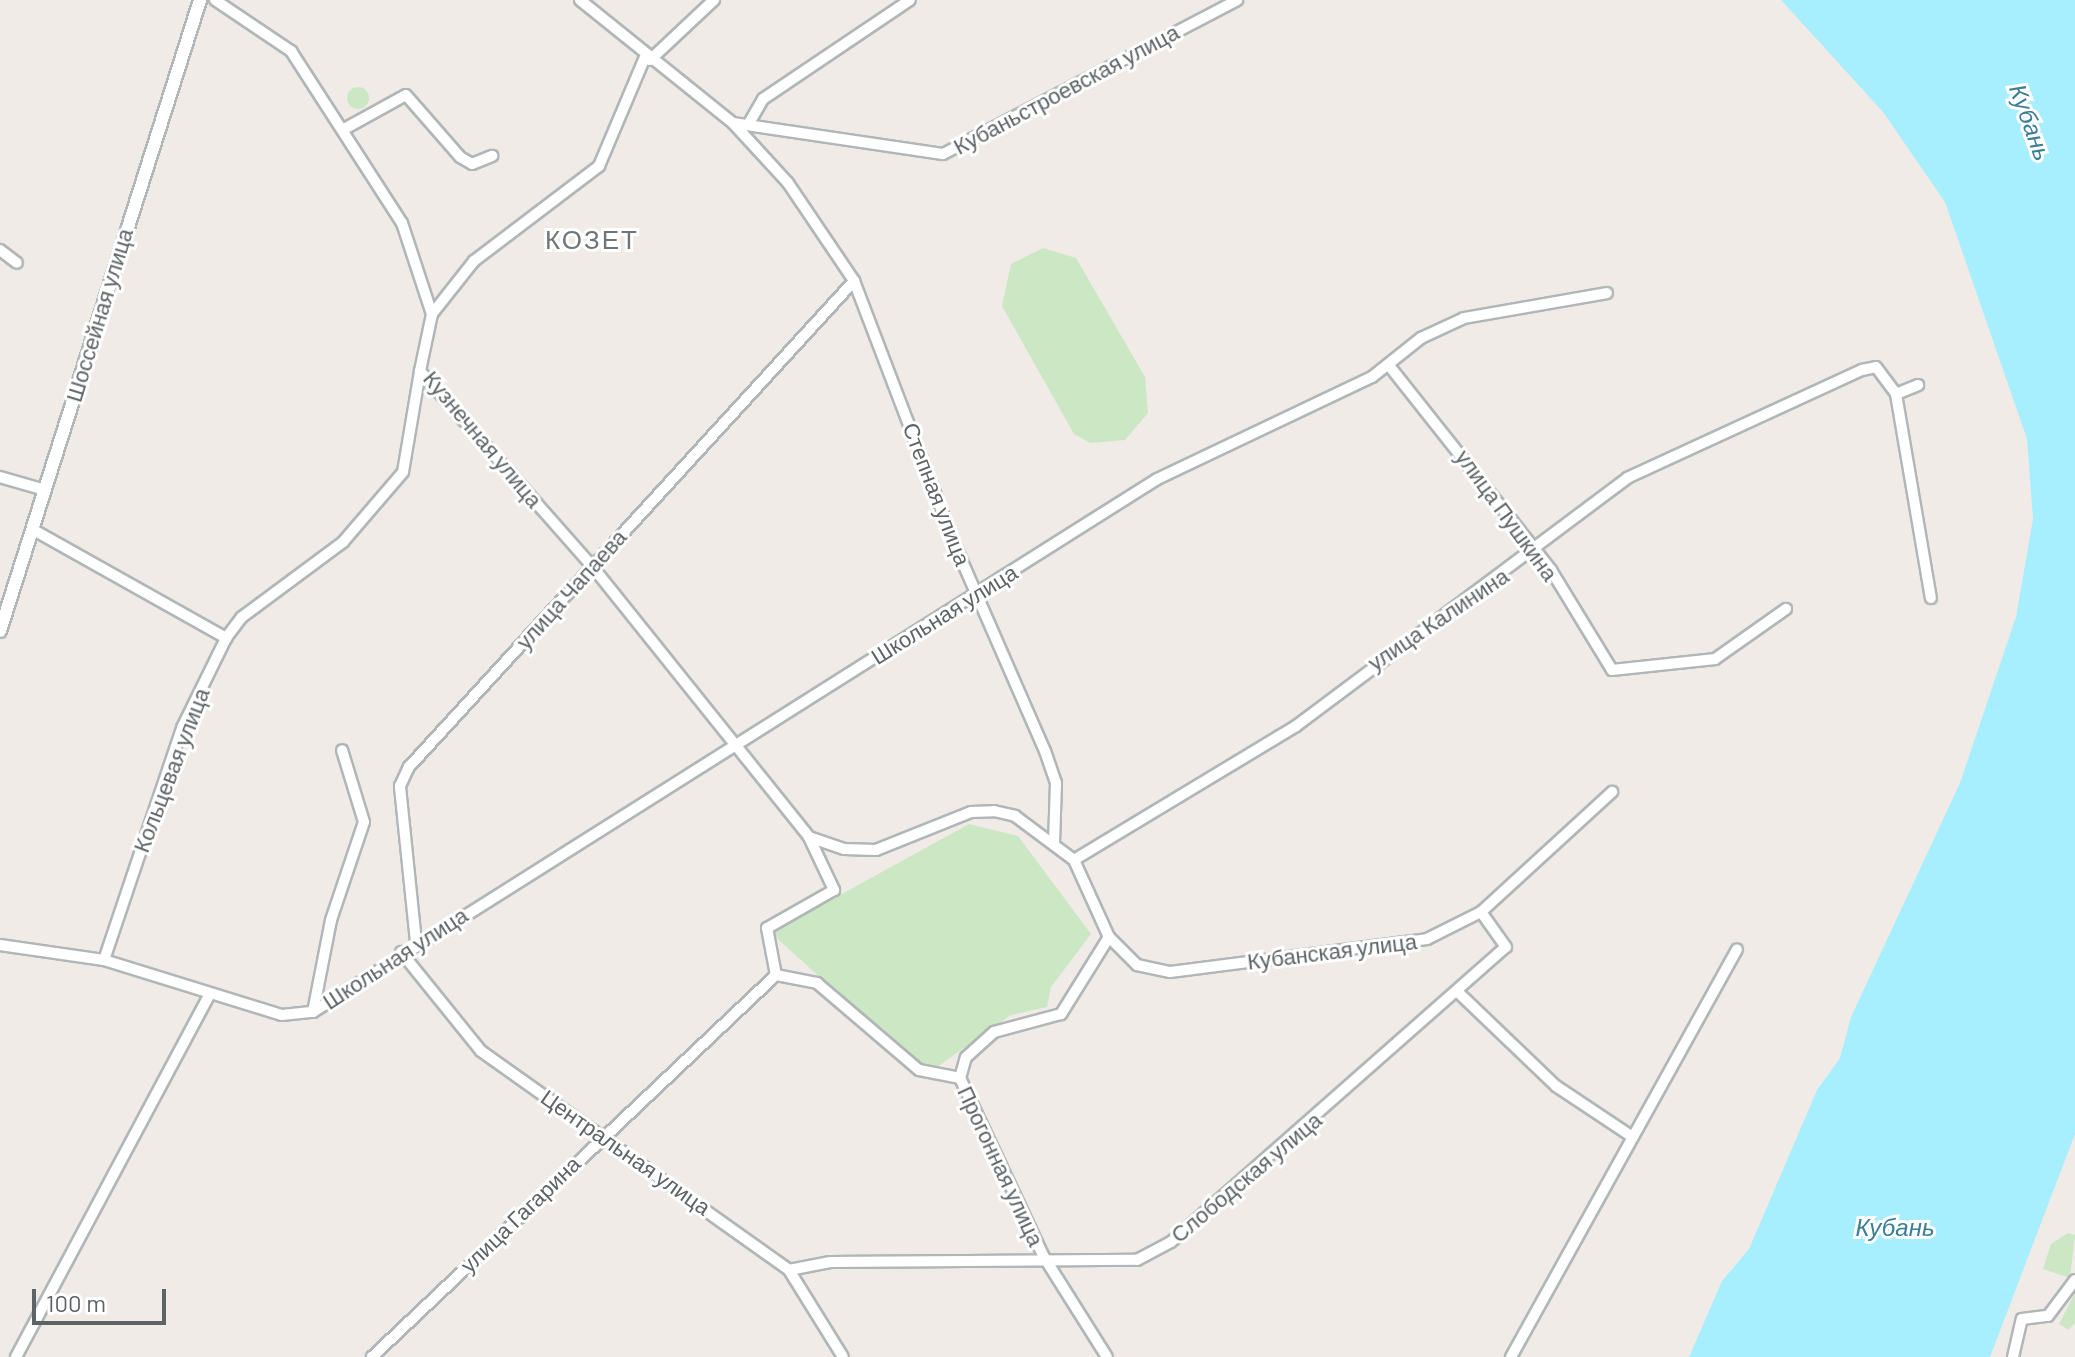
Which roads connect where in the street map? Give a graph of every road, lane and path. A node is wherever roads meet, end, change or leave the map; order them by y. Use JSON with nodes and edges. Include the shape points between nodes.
{"nodes":[{"id":1,"x":200,"y":0,"type":"edge"},
{"id":2,"x":215,"y":0,"type":"edge"},
{"id":3,"x":580,"y":0,"type":"edge"},
{"id":4,"x":714,"y":0,"type":"edge"},
{"id":5,"x":910,"y":0,"type":"edge"},
{"id":6,"x":1237,"y":0,"type":"edge"},
{"id":7,"x":647,"y":59,"type":"junction"},
{"id":8,"x":733,"y":123,"type":"junction"},
{"id":9,"x":748,"y":125,"type":"junction"},
{"id":10,"x":346,"y":128,"type":"junction"},
{"id":11,"x":492,"y":156,"type":"dead end"},
{"id":12,"x":0,"y":250,"type":"edge"},
{"id":13,"x":17,"y":263,"type":"dead end"},
{"id":14,"x":854,"y":281,"type":"junction"},
{"id":15,"x":1607,"y":293,"type":"dead end"},
{"id":16,"x":432,"y":314,"type":"junction"},
{"id":17,"x":1391,"y":368,"type":"junction"},
{"id":18,"x":420,"y":371,"type":"junction"},
{"id":19,"x":1918,"y":385,"type":"dead end"},
{"id":20,"x":1896,"y":394,"type":"junction"},
{"id":21,"x":0,"y":477,"type":"edge"},
{"id":22,"x":45,"y":490,"type":"junction"},
{"id":23,"x":32,"y":529,"type":"junction"},
{"id":24,"x":1535,"y":551,"type":"junction"},
{"id":25,"x":592,"y":566,"type":"junction"},
{"id":26,"x":976,"y":595,"type":"junction"},
{"id":27,"x":1931,"y":598,"type":"dead end"},
{"id":28,"x":1786,"y":609,"type":"dead end"},
{"id":29,"x":0,"y":631,"type":"edge"},
{"id":30,"x":226,"y":638,"type":"junction"},
{"id":31,"x":736,"y":744,"type":"junction"},
{"id":32,"x":342,"y":750,"type":"dead end"},
{"id":33,"x":1612,"y":792,"type":"dead end"},
{"id":34,"x":809,"y":837,"type":"junction"},
{"id":35,"x":1054,"y":843,"type":"junction"},
{"id":36,"x":1074,"y":860,"type":"junction"},
{"id":37,"x":1481,"y":912,"type":"junction"},
{"id":38,"x":1109,"y":937,"type":"junction"},
{"id":39,"x":416,"y":942,"type":"junction"},
{"id":40,"x":0,"y":945,"type":"edge"},
{"id":41,"x":1737,"y":950,"type":"dead end"},
{"id":42,"x":401,"y":952,"type":"junction"},
{"id":43,"x":104,"y":960,"type":"junction"},
{"id":44,"x":776,"y":975,"type":"junction"},
{"id":45,"x":210,"y":994,"type":"junction"},
{"id":46,"x":1460,"y":994,"type":"junction"},
{"id":47,"x":313,"y":1012,"type":"junction"},
{"id":48,"x":960,"y":1078,"type":"junction"},
{"id":49,"x":602,"y":1136,"type":"junction"},
{"id":50,"x":1631,"y":1136,"type":"junction"},
{"id":51,"x":1044,"y":1257,"type":"junction"},
{"id":52,"x":789,"y":1270,"type":"junction"},
{"id":53,"x":2075,"y":1280,"type":"edge"},
{"id":54,"x":16,"y":1357,"type":"edge"},
{"id":55,"x":372,"y":1357,"type":"edge"},
{"id":56,"x":843,"y":1357,"type":"edge"},
{"id":57,"x":1107,"y":1357,"type":"edge"},
{"id":58,"x":1511,"y":1357,"type":"edge"},
{"id":59,"x":2013,"y":1357,"type":"edge"}],
"edges":[{"from":1,"to":22,"type":"street","name":"Шоссейная улица"},
{"from":2,"to":10,"type":"street","via":[[291,51]]},
{"from":3,"to":7,"type":"street"},
{"from":4,"to":7,"type":"street"},
{"from":5,"to":9,"type":"street","via":[[763,99]]},
{"from":6,"to":9,"type":"street","name":"Кубаньстроевская улица","via":[[943,154]]},
{"from":7,"to":8,"type":"street","name":"Степная улица"},
{"from":7,"to":16,"type":"street","via":[[599,166],[474,261]]},
{"from":8,"to":9,"type":"street","name":"Кубаньстроевская улица"},
{"from":8,"to":14,"type":"street","name":"Степная улица","via":[[788,183]]},
{"from":10,"to":11,"type":"street","via":[[406,95],[460,157],[472,164]]},
{"from":10,"to":16,"type":"street","via":[[402,223]]},
{"from":12,"to":13,"type":"street"},
{"from":14,"to":25,"type":"street","name":"улица Чапаева"},
{"from":14,"to":26,"type":"street","name":"Степная улица"},
{"from":15,"to":17,"type":"street","name":"Школьная улица","via":[[1464,318],[1421,338]]},
{"from":16,"to":18,"type":"street","name":"Кузнечная улица"},
{"from":17,"to":24,"type":"street","name":"улица Пушкина"},
{"from":17,"to":26,"type":"street","name":"Школьная улица","via":[[1157,479]]},
{"from":18,"to":25,"type":"street","name":"Кузнечная улица"},
{"from":18,"to":30,"type":"street","name":"Кольцевая улица","via":[[403,472],[343,542],[242,617]]},
{"from":19,"to":20,"type":"street"},
{"from":20,"to":24,"type":"street","name":"улица Калинина","via":[[1876,367],[1627,478]]},
{"from":20,"to":27,"type":"street"},
{"from":21,"to":22,"type":"street"},
{"from":22,"to":23,"type":"street","name":"Шоссейная улица"},
{"from":23,"to":29,"type":"street","name":"Шоссейная улица"},
{"from":23,"to":30,"type":"street","via":[[67,542]]},
{"from":24,"to":28,"type":"street","name":"улица Пушкина","via":[[1599,657],[1627,674],[1701,655],[1715,659]]},
{"from":24,"to":36,"type":"street","name":"улица Калинина","via":[[1416,629],[1296,726]]},
{"from":25,"to":31,"type":"street","name":"Кузнечная улица"},
{"from":25,"to":39,"type":"street","name":"улица Чапаева","via":[[400,786]]},
{"from":26,"to":31,"type":"street","name":"Школьная улица"},
{"from":26,"to":35,"type":"street","name":"Степная улица","via":[[1056,783]]},
{"from":30,"to":43,"type":"street","name":"Кольцевая улица","via":[[182,728]]},
{"from":31,"to":34,"type":"street","name":"Кузнечная улица"},
{"from":31,"to":39,"type":"street","name":"Школьная улица"},
{"from":32,"to":47,"type":"street","via":[[364,822],[331,920]]},
{"from":33,"to":37,"type":"street","name":"Кубанская улица"},
{"from":34,"to":35,"type":"street","via":[[876,850],[971,812],[994,811],[1015,816]]},
{"from":34,"to":44,"type":"street","name":"Кузнечная улица","via":[[834,890],[767,928]]},
{"from":35,"to":36,"type":"street"},
{"from":36,"to":38,"type":"street"},
{"from":37,"to":38,"type":"street","name":"Кубанская улица","via":[[1427,939],[1170,972],[1137,965]]},
{"from":37,"to":46,"type":"street","name":"Слободская улица","via":[[1506,947]]},
{"from":38,"to":48,"type":"street","via":[[1061,1014],[994,1032],[966,1057]]},
{"from":39,"to":42,"type":"street","name":"Школьная улица"},
{"from":40,"to":43,"type":"street"},
{"from":41,"to":50,"type":"street"},
{"from":42,"to":47,"type":"street","name":"Школьная улица"},
{"from":42,"to":49,"type":"street","name":"Центральная улица","via":[[481,1051]]},
{"from":43,"to":45,"type":"street"},
{"from":44,"to":48,"type":"street","name":"Прогонная улица","via":[[817,983],[919,1070]]},
{"from":44,"to":49,"type":"street","name":"улица Гагарина"},
{"from":45,"to":47,"type":"street","via":[[282,1015]]},
{"from":45,"to":54,"type":"street"},
{"from":46,"to":50,"type":"street","via":[[1556,1086]]},
{"from":46,"to":51,"type":"street","name":"Слободская улица","via":[[1171,1242],[1112,1265]]},
{"from":48,"to":51,"type":"street","name":"Прогонная улица"},
{"from":49,"to":52,"type":"street","name":"Центральная улица"},
{"from":49,"to":55,"type":"street","name":"улица Гагарина"},
{"from":50,"to":58,"type":"street"},
{"from":51,"to":52,"type":"street","name":"Слободская улица","via":[[830,1262]]},
{"from":51,"to":57,"type":"street","name":"Прогонная улица"},
{"from":52,"to":56,"type":"street","name":"Центральная улица"},
{"from":53,"to":59,"type":"street","via":[[2048,1316],[2022,1319]]}]}
